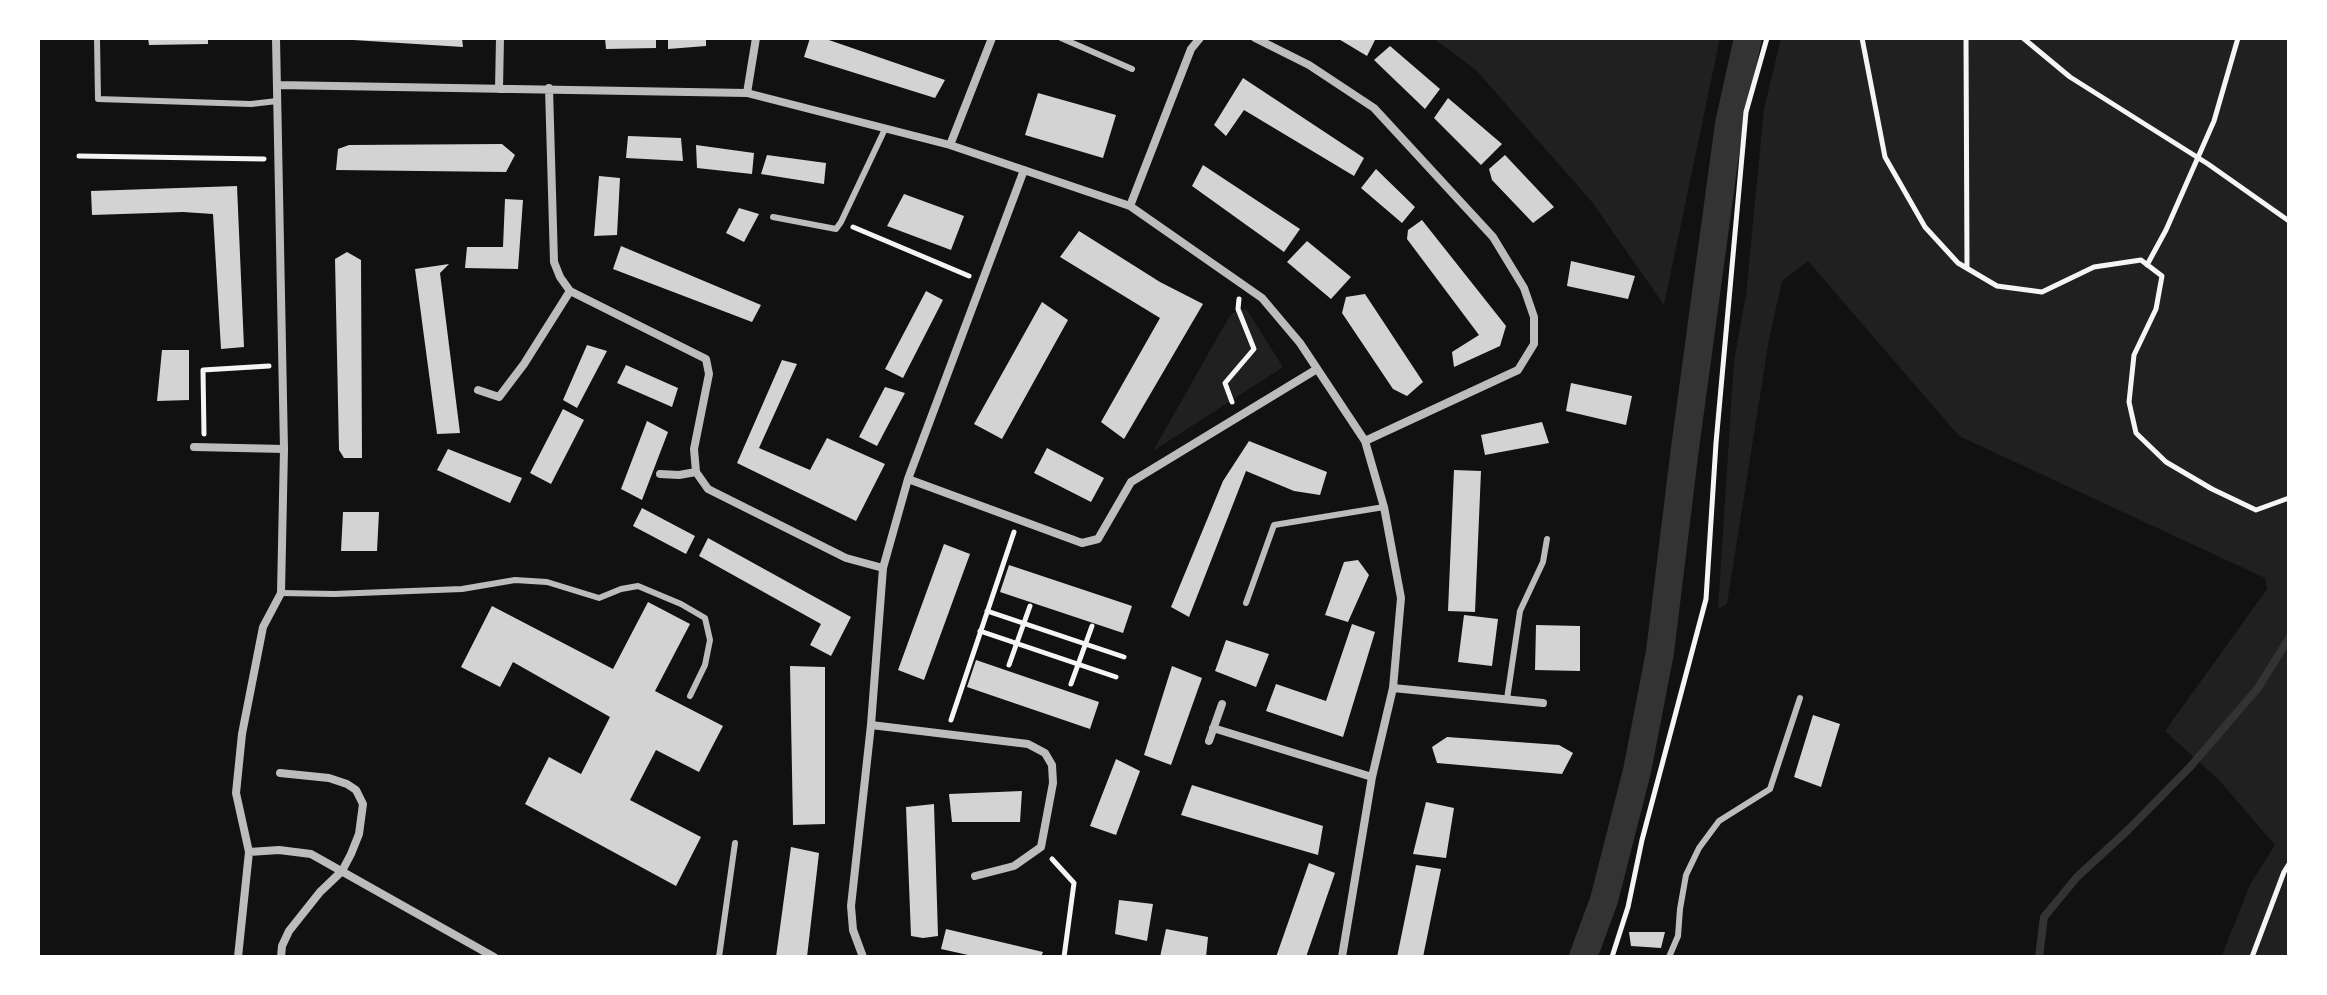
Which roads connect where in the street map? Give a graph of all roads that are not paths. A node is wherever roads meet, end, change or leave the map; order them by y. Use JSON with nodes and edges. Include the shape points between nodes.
{"nodes":[{"id":1,"x":97,"y":38,"type":"edge"},
{"id":2,"x":276,"y":38,"type":"edge"},
{"id":3,"x":500,"y":38,"type":"edge"},
{"id":4,"x":756,"y":38,"type":"edge"},
{"id":5,"x":992,"y":38,"type":"edge"},
{"id":6,"x":1061,"y":38,"type":"edge"},
{"id":7,"x":1200,"y":38,"type":"edge"},
{"id":8,"x":1255,"y":38,"type":"edge"},
{"id":9,"x":1132,"y":69,"type":"dead end"},
{"id":10,"x":277,"y":85,"type":"junction"},
{"id":11,"x":549,"y":88,"type":"junction"},
{"id":12,"x":499,"y":89,"type":"junction"},
{"id":13,"x":747,"y":93,"type":"junction"},
{"id":14,"x":277,"y":101,"type":"junction"},
{"id":15,"x":885,"y":129,"type":"junction"},
{"id":16,"x":950,"y":145,"type":"junction"},
{"id":17,"x":1024,"y":170,"type":"junction"},
{"id":18,"x":1130,"y":206,"type":"junction"},
{"id":19,"x":773,"y":217,"type":"dead end"},
{"id":20,"x":570,"y":291,"type":"junction"},
{"id":21,"x":1317,"y":369,"type":"junction"},
{"id":22,"x":478,"y":390,"type":"dead end"},
{"id":23,"x":1365,"y":441,"type":"junction"},
{"id":24,"x":194,"y":447,"type":"dead end"},
{"id":25,"x":284,"y":449,"type":"junction"},
{"id":26,"x":696,"y":472,"type":"junction"},
{"id":27,"x":660,"y":474,"type":"dead end"},
{"id":28,"x":908,"y":479,"type":"junction"},
{"id":29,"x":1384,"y":507,"type":"junction"},
{"id":30,"x":1547,"y":539,"type":"dead end"},
{"id":31,"x":883,"y":568,"type":"junction"},
{"id":32,"x":281,"y":593,"type":"junction"},
{"id":33,"x":1246,"y":603,"type":"dead end"},
{"id":34,"x":1393,"y":688,"type":"junction"},
{"id":35,"x":690,"y":696,"type":"dead end"},
{"id":36,"x":1800,"y":698,"type":"dead end"},
{"id":37,"x":1507,"y":699,"type":"junction"},
{"id":38,"x":1543,"y":703,"type":"dead end"},
{"id":39,"x":1222,"y":704,"type":"dead end"},
{"id":40,"x":871,"y":725,"type":"junction"},
{"id":41,"x":1213,"y":728,"type":"junction"},
{"id":42,"x":1209,"y":741,"type":"dead end"},
{"id":43,"x":280,"y":773,"type":"dead end"},
{"id":44,"x":1372,"y":777,"type":"junction"},
{"id":45,"x":735,"y":843,"type":"dead end"},
{"id":46,"x":249,"y":852,"type":"junction"},
{"id":47,"x":342,"y":871,"type":"junction"},
{"id":48,"x":975,"y":876,"type":"dead end"},
{"id":49,"x":238,"y":957,"type":"edge"},
{"id":50,"x":281,"y":957,"type":"edge"},
{"id":51,"x":494,"y":957,"type":"edge"},
{"id":52,"x":719,"y":957,"type":"edge"},
{"id":53,"x":863,"y":957,"type":"edge"},
{"id":54,"x":1342,"y":957,"type":"edge"},
{"id":55,"x":1669,"y":957,"type":"edge"}],
"edges":[{"from":1,"to":14,"type":"lane","via":[[98,99]]},
{"from":2,"to":10,"type":"street"},
{"from":3,"to":12,"type":"street"},
{"from":4,"to":13,"type":"street"},
{"from":5,"to":16,"type":"street"},
{"from":6,"to":9,"type":"lane"},
{"from":7,"to":18,"type":"street","via":[[1191,49]]},
{"from":8,"to":23,"type":"street","via":[[1309,65],[1374,108],[1493,237],[1524,288],[1534,317],[1534,344],[1518,370]]},
{"from":10,"to":12,"type":"street"},
{"from":10,"to":14,"type":"street"},
{"from":11,"to":12,"type":"street"},
{"from":11,"to":13,"type":"street"},
{"from":11,"to":20,"type":"street","via":[[554,262]]},
{"from":13,"to":15,"type":"street"},
{"from":14,"to":25,"type":"street"},
{"from":15,"to":16,"type":"street"},
{"from":15,"to":19,"type":"lane","via":[[836,229]]},
{"from":16,"to":17,"type":"street"},
{"from":17,"to":18,"type":"street"},
{"from":17,"to":28,"type":"street"},
{"from":18,"to":21,"type":"street","via":[[1262,298]]},
{"from":20,"to":22,"type":"street","via":[[499,397]]},
{"from":20,"to":26,"type":"street","via":[[706,359],[709,374],[694,449]]},
{"from":21,"to":23,"type":"street"},
{"from":21,"to":28,"type":"street","via":[[1131,482],[1098,539],[1082,543]]},
{"from":23,"to":29,"type":"street"},
{"from":24,"to":25,"type":"street"},
{"from":25,"to":32,"type":"street"},
{"from":26,"to":27,"type":"street"},
{"from":26,"to":31,"type":"street","via":[[708,489],[846,558]]},
{"from":28,"to":31,"type":"street"},
{"from":29,"to":33,"type":"lane","via":[[1274,525]]},
{"from":29,"to":34,"type":"street","via":[[1401,598]]},
{"from":30,"to":37,"type":"lane","via":[[1543,562],[1520,611]]},
{"from":31,"to":40,"type":"street"},
{"from":32,"to":35,"type":"lane","via":[[462,589],[515,580],[547,582],[599,598],[638,586],[705,618],[710,640]]},
{"from":32,"to":46,"type":"street","via":[[263,627],[242,734],[236,793]]},
{"from":34,"to":37,"type":"street"},
{"from":34,"to":44,"type":"street"},
{"from":36,"to":55,"type":"lane","via":[[1770,789],[1719,821],[1699,848],[1686,875],[1678,936]]},
{"from":37,"to":38,"type":"street"},
{"from":39,"to":41,"type":"street"},
{"from":40,"to":48,"type":"street","via":[[1028,744],[1045,753],[1053,783],[1041,847],[1014,866]]},
{"from":40,"to":53,"type":"street","via":[[851,906]]},
{"from":41,"to":42,"type":"street"},
{"from":41,"to":44,"type":"street"},
{"from":43,"to":47,"type":"street","via":[[329,778],[356,790],[363,804],[359,834]]},
{"from":44,"to":54,"type":"street"},
{"from":45,"to":52,"type":"lane"},
{"from":46,"to":47,"type":"street","via":[[311,854]]},
{"from":46,"to":49,"type":"street"},
{"from":47,"to":50,"type":"street","via":[[294,924]]},
{"from":47,"to":51,"type":"street"}]}
